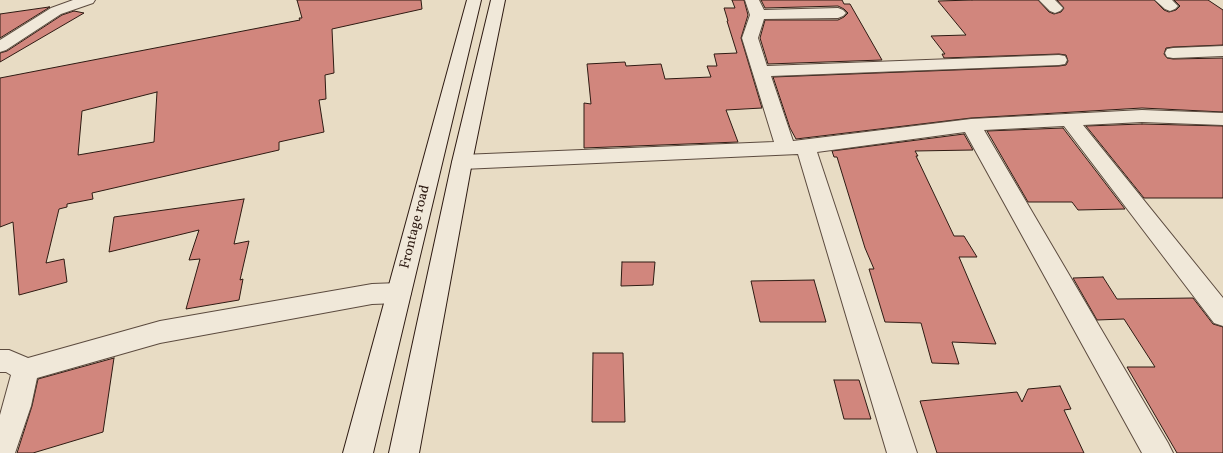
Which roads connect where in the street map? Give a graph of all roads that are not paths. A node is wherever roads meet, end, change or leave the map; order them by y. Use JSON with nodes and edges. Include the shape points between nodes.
{"nodes":[{"id":1,"x":88,"y":0,"type":"edge"},
{"id":2,"x":474,"y":0,"type":"edge"},
{"id":3,"x":498,"y":0,"type":"edge"},
{"id":4,"x":755,"y":8,"type":"edge"},
{"id":5,"x":838,"y":13,"type":"dead end"},
{"id":6,"x":0,"y":47,"type":"edge"},
{"id":7,"x":1223,"y":51,"type":"edge"},
{"id":8,"x":1173,"y":53,"type":"dead end"},
{"id":9,"x":1059,"y":60,"type":"dead end"},
{"id":10,"x":761,"y":71,"type":"junction"},
{"id":11,"x":1223,"y":119,"type":"edge"},
{"id":12,"x":1070,"y":120,"type":"junction"},
{"id":13,"x":971,"y":125,"type":"junction"},
{"id":14,"x":795,"y":147,"type":"junction"},
{"id":15,"x":462,"y":162,"type":"junction"},
{"id":16,"x":399,"y":293,"type":"junction"},
{"id":17,"x":1223,"y":316,"type":"edge"},
{"id":18,"x":0,"y":361,"type":"edge"},
{"id":19,"x":26,"y":370,"type":"junction"},
{"id":20,"x":0,"y":453,"type":"edge"},
{"id":21,"x":358,"y":453,"type":"edge"},
{"id":22,"x":404,"y":453,"type":"edge"},
{"id":23,"x":902,"y":453,"type":"edge"},
{"id":24,"x":1158,"y":453,"type":"edge"}],
"edges":[{"from":1,"to":6,"type":"street","via":[[56,11]]},
{"from":2,"to":16,"type":"street","name":"Frontage road"},
{"from":3,"to":15,"type":"street"},
{"from":4,"to":5,"type":"street"},
{"from":4,"to":10,"type":"street","via":[[750,38]]},
{"from":7,"to":8,"type":"street"},
{"from":9,"to":10,"type":"street"},
{"from":10,"to":14,"type":"street"},
{"from":11,"to":12,"type":"street","via":[[1142,116]]},
{"from":12,"to":13,"type":"street"},
{"from":12,"to":17,"type":"street"},
{"from":13,"to":14,"type":"street"},
{"from":13,"to":24,"type":"street"},
{"from":14,"to":15,"type":"street"},
{"from":14,"to":23,"type":"street"},
{"from":15,"to":22,"type":"street"},
{"from":16,"to":19,"type":"street","via":[[372,294],[160,332]]},
{"from":16,"to":21,"type":"street","name":"Frontage road"},
{"from":18,"to":19,"type":"street","via":[[9,361]]},
{"from":19,"to":20,"type":"street","via":[[17,406]]}]}
